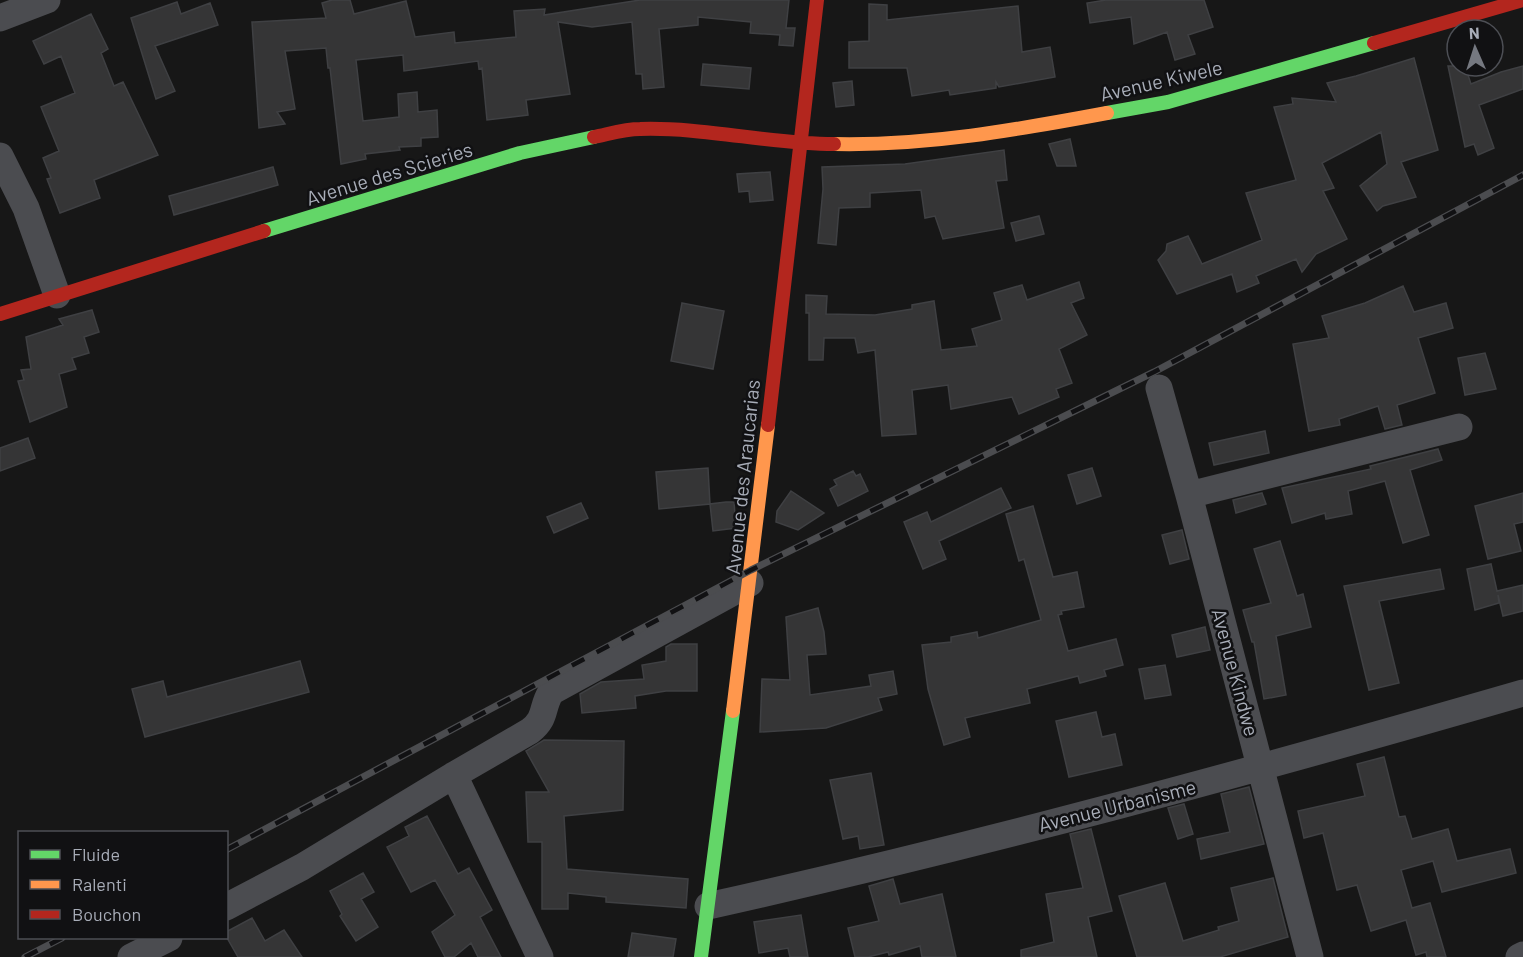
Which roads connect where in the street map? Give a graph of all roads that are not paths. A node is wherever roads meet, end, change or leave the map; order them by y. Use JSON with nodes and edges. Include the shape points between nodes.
{"nodes":[{"id":1,"x":47,"y":0,"type":"edge"},
{"id":2,"x":817,"y":0,"type":"edge"},
{"id":3,"x":1523,"y":0,"type":"edge"},
{"id":4,"x":0,"y":18,"type":"edge"},
{"id":5,"x":799,"y":144,"type":"junction"},
{"id":6,"x":0,"y":156,"type":"edge"},
{"id":7,"x":57,"y":295,"type":"junction"},
{"id":8,"x":0,"y":314,"type":"edge"},
{"id":9,"x":1159,"y":388,"type":"dead end"},
{"id":10,"x":1459,"y":427,"type":"dead end"},
{"id":11,"x":1190,"y":495,"type":"junction"},
{"id":12,"x":750,"y":583,"type":"junction"},
{"id":13,"x":1523,"y":693,"type":"edge"},
{"id":14,"x":1262,"y":768,"type":"junction"},
{"id":15,"x":454,"y":775,"type":"junction"},
{"id":16,"x":228,"y":906,"type":"edge"},
{"id":17,"x":708,"y":906,"type":"junction"},
{"id":18,"x":166,"y":939,"type":"edge"},
{"id":19,"x":1523,"y":955,"type":"edge"},
{"id":20,"x":132,"y":957,"type":"edge"},
{"id":21,"x":540,"y":957,"type":"edge"},
{"id":22,"x":701,"y":957,"type":"edge"},
{"id":23,"x":1310,"y":957,"type":"edge"},
{"id":24,"x":1519,"y":957,"type":"edge"}],
"edges":[{"from":1,"to":4,"type":"street"},
{"from":2,"to":5,"type":"street","name":"Avenue des Araucarias"},
{"from":3,"to":5,"type":"street","name":"Avenue Kiwele","via":[[1168,102],[938,141],[876,146]]},
{"from":5,"to":7,"type":"street","name":"Avenue des Scieries","via":[[671,129],[638,129],[570,141]]},
{"from":5,"to":12,"type":"street","name":"Avenue des Araucarias"},
{"from":6,"to":7,"type":"street","via":[[26,208]]},
{"from":7,"to":8,"type":"street","name":"Avenue des Scieries"},
{"from":9,"to":11,"type":"street","name":"Avenue Kindwe"},
{"from":10,"to":11,"type":"street"},
{"from":11,"to":14,"type":"street","name":"Avenue Kindwe"},
{"from":12,"to":15,"type":"street","via":[[551,692],[540,724]]},
{"from":12,"to":17,"type":"street","name":"Avenue des Araucarias"},
{"from":13,"to":14,"type":"street","name":"Avenue Urbanisme"},
{"from":14,"to":17,"type":"street","name":"Avenue Urbanisme"},
{"from":14,"to":23,"type":"street","name":"Avenue Kindwe"},
{"from":15,"to":16,"type":"street","via":[[302,867]]},
{"from":15,"to":21,"type":"street"},
{"from":17,"to":22,"type":"street","name":"Avenue des Araucarias"},
{"from":18,"to":20,"type":"street"},
{"from":19,"to":24,"type":"street"}]}
